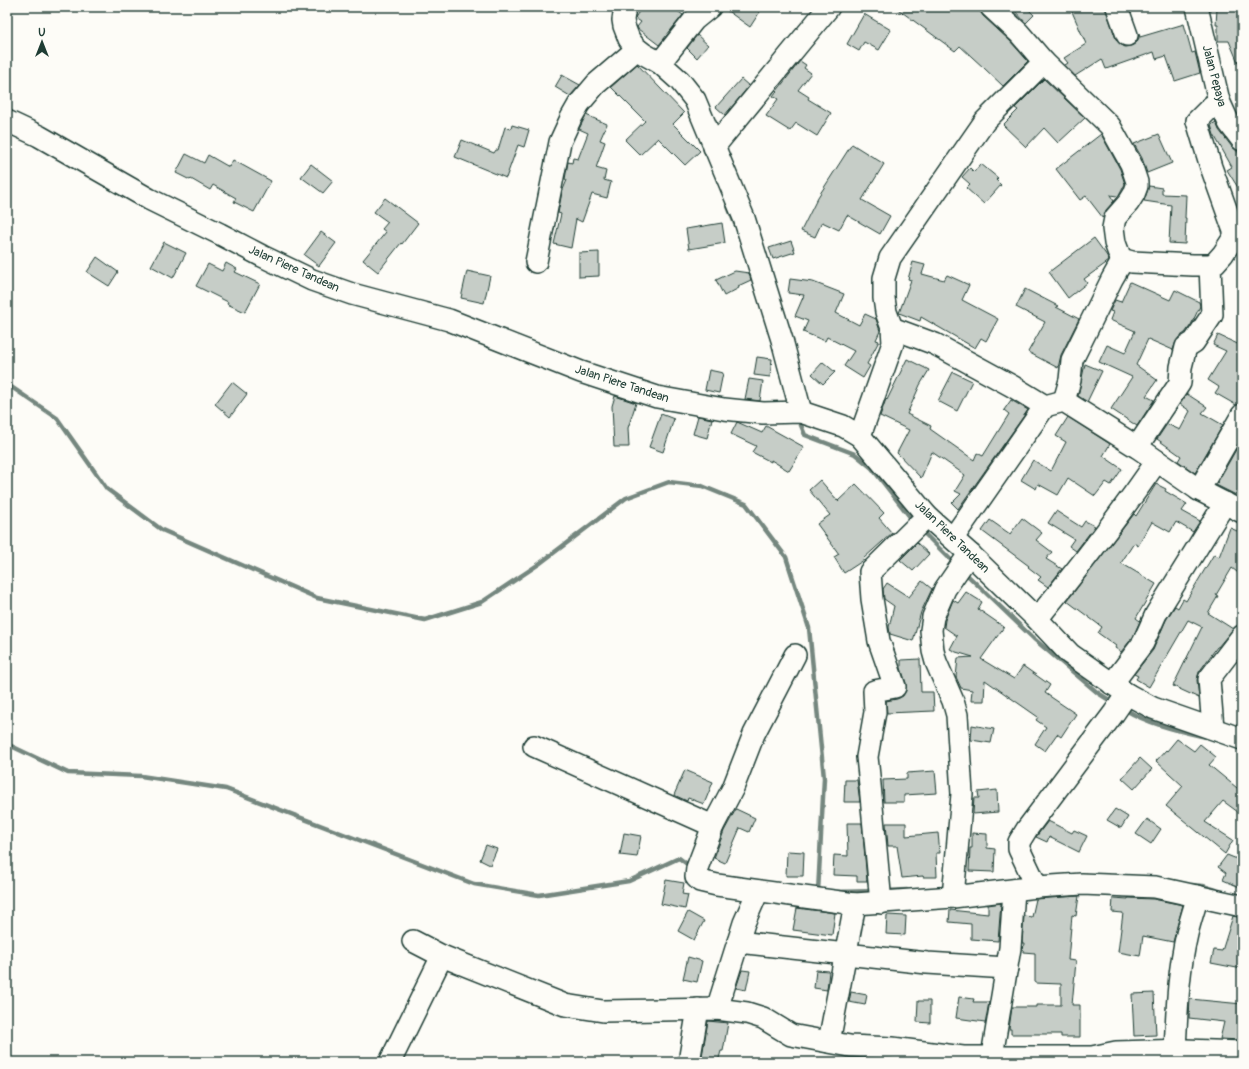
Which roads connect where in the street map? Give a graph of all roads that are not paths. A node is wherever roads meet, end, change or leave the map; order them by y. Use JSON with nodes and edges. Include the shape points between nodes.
{"nodes":[{"id":1,"x":625,"y":7,"type":"edge"},
{"id":2,"x":710,"y":7,"type":"edge"},
{"id":3,"x":829,"y":7,"type":"edge"},
{"id":4,"x":991,"y":7,"type":"edge"},
{"id":5,"x":1117,"y":7,"type":"edge"},
{"id":6,"x":1197,"y":7,"type":"edge"},
{"id":7,"x":1127,"y":35,"type":"dead end"},
{"id":8,"x":637,"y":49,"type":"junction"},
{"id":9,"x":1044,"y":62,"type":"junction"},
{"id":10,"x":660,"y":63,"type":"junction"},
{"id":11,"x":1219,"y":101,"type":"junction"},
{"id":12,"x":7,"y":121,"type":"edge"},
{"id":13,"x":1242,"y":140,"type":"edge"},
{"id":14,"x":714,"y":147,"type":"junction"},
{"id":15,"x":1238,"y":240,"type":"edge"},
{"id":16,"x":1121,"y":259,"type":"junction"},
{"id":17,"x":536,"y":262,"type":"dead end"},
{"id":18,"x":1210,"y":265,"type":"junction"},
{"id":19,"x":892,"y":328,"type":"junction"},
{"id":20,"x":1055,"y":404,"type":"junction"},
{"id":21,"x":794,"y":412,"type":"junction"},
{"id":22,"x":1242,"y":415,"type":"edge"},
{"id":23,"x":860,"y":436,"type":"junction"},
{"id":24,"x":1137,"y":447,"type":"junction"},
{"id":25,"x":1157,"y":461,"type":"junction"},
{"id":26,"x":1199,"y":490,"type":"junction"},
{"id":27,"x":1233,"y":507,"type":"edge"},
{"id":28,"x":928,"y":516,"type":"junction"},
{"id":29,"x":953,"y":538,"type":"junction"},
{"id":30,"x":968,"y":558,"type":"junction"},
{"id":31,"x":1037,"y":619,"type":"junction"},
{"id":32,"x":1242,"y":636,"type":"edge"},
{"id":33,"x":795,"y":654,"type":"dead end"},
{"id":34,"x":1119,"y":697,"type":"junction"},
{"id":35,"x":1213,"y":728,"type":"junction"},
{"id":36,"x":1242,"y":739,"type":"edge"},
{"id":37,"x":534,"y":746,"type":"dead end"},
{"id":38,"x":713,"y":826,"type":"junction"},
{"id":39,"x":1037,"y":887,"type":"junction"},
{"id":40,"x":1014,"y":890,"type":"junction"},
{"id":41,"x":758,"y":891,"type":"junction"},
{"id":42,"x":1198,"y":896,"type":"junction"},
{"id":43,"x":953,"y":897,"type":"junction"},
{"id":44,"x":881,"y":903,"type":"junction"},
{"id":45,"x":855,"y":904,"type":"junction"},
{"id":46,"x":1242,"y":906,"type":"edge"},
{"id":47,"x":413,"y":941,"type":"dead end"},
{"id":48,"x":738,"y":942,"type":"junction"},
{"id":49,"x":845,"y":954,"type":"junction"},
{"id":50,"x":442,"y":956,"type":"junction"},
{"id":51,"x":1007,"y":968,"type":"junction"},
{"id":52,"x":707,"y":1009,"type":"junction"},
{"id":53,"x":829,"y":1042,"type":"junction"},
{"id":54,"x":1175,"y":1050,"type":"junction"},
{"id":55,"x":1242,"y":1052,"type":"edge"},
{"id":56,"x":992,"y":1056,"type":"junction"},
{"id":57,"x":961,"y":1060,"type":"edge"},
{"id":58,"x":390,"y":1062,"type":"edge"},
{"id":59,"x":688,"y":1062,"type":"edge"}],
"edges":[{"from":1,"to":8,"type":"street","via":[[624,26],[629,39]]},
{"from":2,"to":10,"type":"street","via":[[694,20]]},
{"from":3,"to":14,"type":"street"},
{"from":4,"to":9,"type":"street","via":[[1019,33]]},
{"from":5,"to":7,"type":"street"},
{"from":6,"to":11,"type":"street","name":"Jalan Pepaya"},
{"from":8,"to":10,"type":"street"},
{"from":8,"to":17,"type":"street","via":[[596,84],[571,118],[560,142]]},
{"from":9,"to":16,"type":"street","via":[[1110,126],[1135,174],[1137,186],[1134,194],[1115,218],[1113,228]]},
{"from":9,"to":19,"type":"street","via":[[985,121],[890,258],[884,278],[884,298]]},
{"from":10,"to":14,"type":"street","via":[[680,81],[694,100]]},
{"from":11,"to":13,"type":"street","name":"Jalan Pepaya","via":[[1229,123]]},
{"from":11,"to":15,"type":"street","via":[[1197,121]]},
{"from":12,"to":21,"type":"street","name":"Jalan Piere Tandean","via":[[149,199],[312,280],[352,294],[449,320],[581,372],[657,397],[724,409],[763,413]]},
{"from":14,"to":21,"type":"street","via":[[744,218],[782,340]]},
{"from":15,"to":18,"type":"street"},
{"from":16,"to":18,"type":"street","via":[[1132,262]]},
{"from":16,"to":20,"type":"street","via":[[1072,360],[1070,380]]},
{"from":18,"to":24,"type":"street","via":[[1212,315],[1194,342],[1186,347],[1180,383]]},
{"from":19,"to":20,"type":"street","via":[[935,344],[1012,386]]},
{"from":19,"to":23,"type":"street","via":[[893,343]]},
{"from":20,"to":24,"type":"street"},
{"from":20,"to":29,"type":"street"},
{"from":21,"to":23,"type":"street","name":"Jalan Piere Tandean","via":[[843,426]]},
{"from":22,"to":26,"type":"street"},
{"from":23,"to":28,"type":"street","name":"Jalan Piere Tandean"},
{"from":24,"to":25,"type":"street"},
{"from":25,"to":26,"type":"street"},
{"from":25,"to":31,"type":"street","via":[[1072,577]]},
{"from":26,"to":27,"type":"street"},
{"from":27,"to":34,"type":"street","via":[[1156,614]]},
{"from":28,"to":29,"type":"street","name":"Jalan Piere Tandean"},
{"from":28,"to":44,"type":"street","via":[[870,572],[879,641],[895,687],[874,691],[875,712],[867,757]]},
{"from":29,"to":30,"type":"street","name":"Jalan Piere Tandean"},
{"from":30,"to":31,"type":"street","name":"Jalan Piere Tandean"},
{"from":30,"to":43,"type":"street","via":[[952,577],[939,602],[930,630],[936,662],[957,715],[962,794]]},
{"from":31,"to":34,"type":"street","name":"Jalan Piere Tandean","via":[[1070,654]]},
{"from":32,"to":35,"type":"street","via":[[1209,678]]},
{"from":33,"to":38,"type":"street","via":[[754,734],[733,788]]},
{"from":34,"to":35,"type":"street","name":"Jalan Piere Tandean"},
{"from":34,"to":39,"type":"street","via":[[1019,842],[1019,849]]},
{"from":35,"to":36,"type":"street","name":"Jalan Piere Tandean"},
{"from":37,"to":38,"type":"street"},
{"from":38,"to":41,"type":"street","via":[[696,877],[700,881],[717,885]]},
{"from":39,"to":40,"type":"street"},
{"from":39,"to":42,"type":"street","via":[[1082,884],[1155,887]]},
{"from":40,"to":43,"type":"street"},
{"from":40,"to":51,"type":"street"},
{"from":41,"to":45,"type":"street"},
{"from":41,"to":48,"type":"street"},
{"from":42,"to":46,"type":"street"},
{"from":42,"to":54,"type":"street","via":[[1186,935],[1177,1005]]},
{"from":43,"to":44,"type":"street"},
{"from":44,"to":45,"type":"street"},
{"from":45,"to":49,"type":"street"},
{"from":47,"to":50,"type":"street"},
{"from":48,"to":49,"type":"street"},
{"from":48,"to":52,"type":"street"},
{"from":49,"to":51,"type":"street"},
{"from":49,"to":53,"type":"street"},
{"from":50,"to":52,"type":"street","via":[[565,1005],[603,1011]]},
{"from":50,"to":58,"type":"street"},
{"from":51,"to":56,"type":"street"},
{"from":52,"to":53,"type":"street","via":[[747,1012],[763,1018],[791,1035]]},
{"from":52,"to":59,"type":"street"},
{"from":53,"to":57,"type":"street","via":[[892,1048]]},
{"from":54,"to":55,"type":"street"},
{"from":54,"to":56,"type":"street","via":[[1116,1052],[1092,1057]]},
{"from":56,"to":57,"type":"street"}]}
